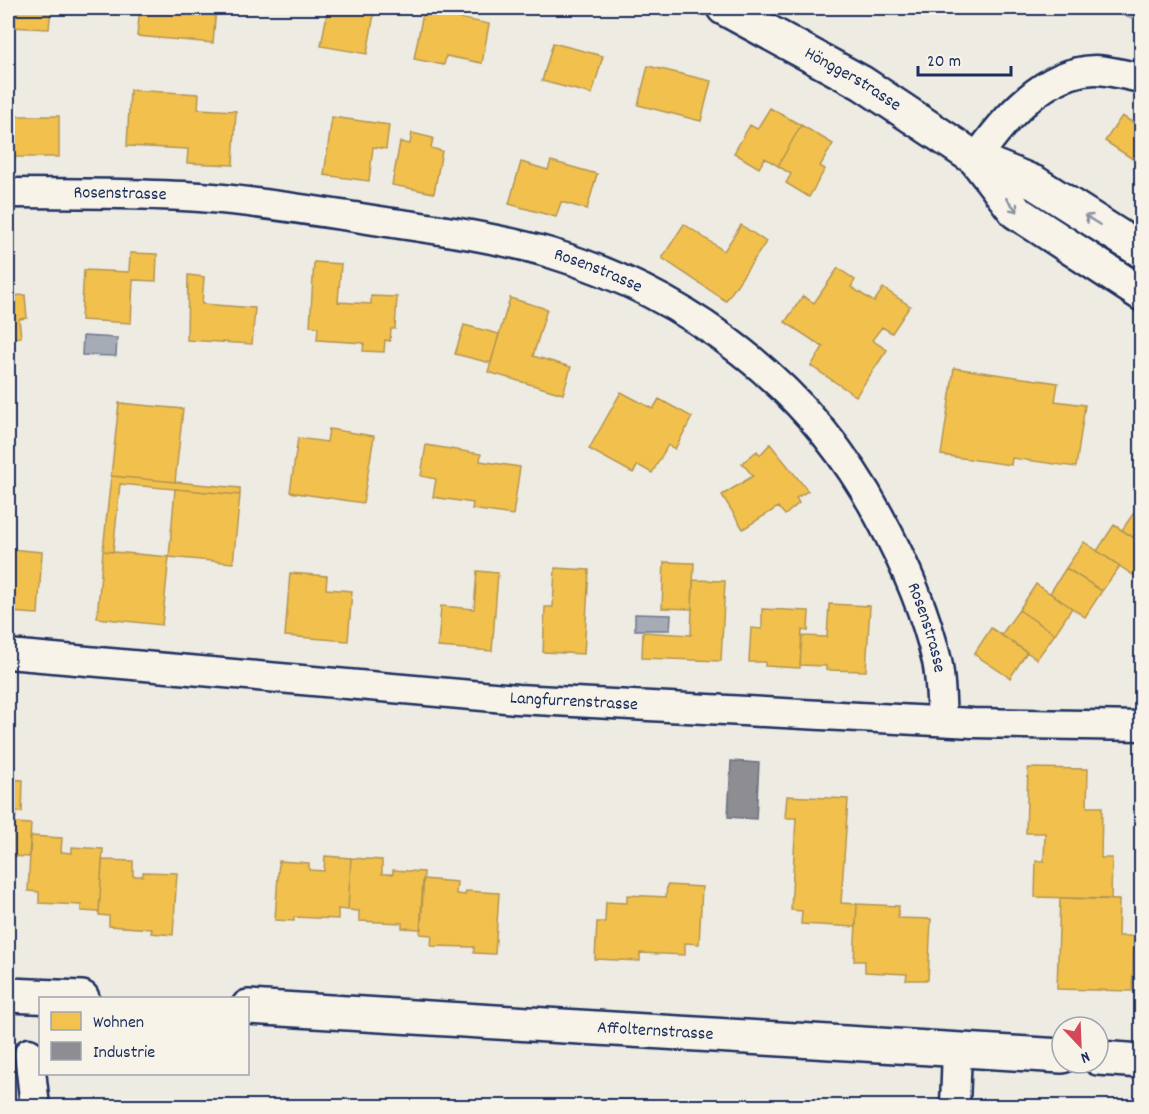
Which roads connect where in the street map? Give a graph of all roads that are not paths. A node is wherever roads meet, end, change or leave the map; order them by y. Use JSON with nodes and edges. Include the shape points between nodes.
{"nodes":[{"id":1,"x":724,"y":8,"type":"edge"},
{"id":2,"x":1142,"y":78,"type":"edge"},
{"id":3,"x":976,"y":159,"type":"junction"},
{"id":4,"x":8,"y":194,"type":"edge"},
{"id":5,"x":1142,"y":251,"type":"edge"},
{"id":6,"x":1142,"y":294,"type":"edge"},
{"id":7,"x":8,"y":654,"type":"edge"},
{"id":8,"x":942,"y":721,"type":"junction"},
{"id":9,"x":1142,"y":726,"type":"edge"},
{"id":10,"x":8,"y":995,"type":"edge"},
{"id":11,"x":45,"y":997,"type":"edge"},
{"id":12,"x":249,"y":1008,"type":"edge"},
{"id":13,"x":957,"y":1049,"type":"junction"},
{"id":14,"x":29,"y":1053,"type":"dead end"},
{"id":15,"x":1050,"y":1055,"type":"edge"},
{"id":16,"x":1110,"y":1059,"type":"edge"},
{"id":17,"x":1142,"y":1060,"type":"edge"},
{"id":18,"x":34,"y":1107,"type":"edge"},
{"id":19,"x":955,"y":1107,"type":"edge"}],
"edges":[{"from":1,"to":3,"type":"street","name":"Hönggerstrasse","via":[[862,84]]},
{"from":2,"to":3,"type":"street","via":[[1097,70],[1074,72],[1016,110]]},
{"from":5,"to":3,"type":"street","name":"Hönggerstrasse","one_way":true,"via":[[1035,183]]},
{"from":3,"to":6,"type":"street","name":"Hönggerstrasse","one_way":true,"via":[[1016,212]]},
{"from":4,"to":8,"type":"street","name":"Rosenstrasse","via":[[202,197],[387,222],[494,239],[551,253],[649,291],[752,358],[842,453],[904,562],[918,598],[938,663]]},
{"from":7,"to":8,"type":"street","name":"Langfurrenstrasse","via":[[517,699]]},
{"from":8,"to":9,"type":"street","name":"Langfurrenstrasse"},
{"from":10,"to":11,"type":"street"},
{"from":12,"to":13,"type":"street","name":"Affolternstrasse"},
{"from":13,"to":15,"type":"street","name":"Affolternstrasse"},
{"from":13,"to":19,"type":"street"},
{"from":14,"to":18,"type":"street"},
{"from":16,"to":17,"type":"street"}]}
